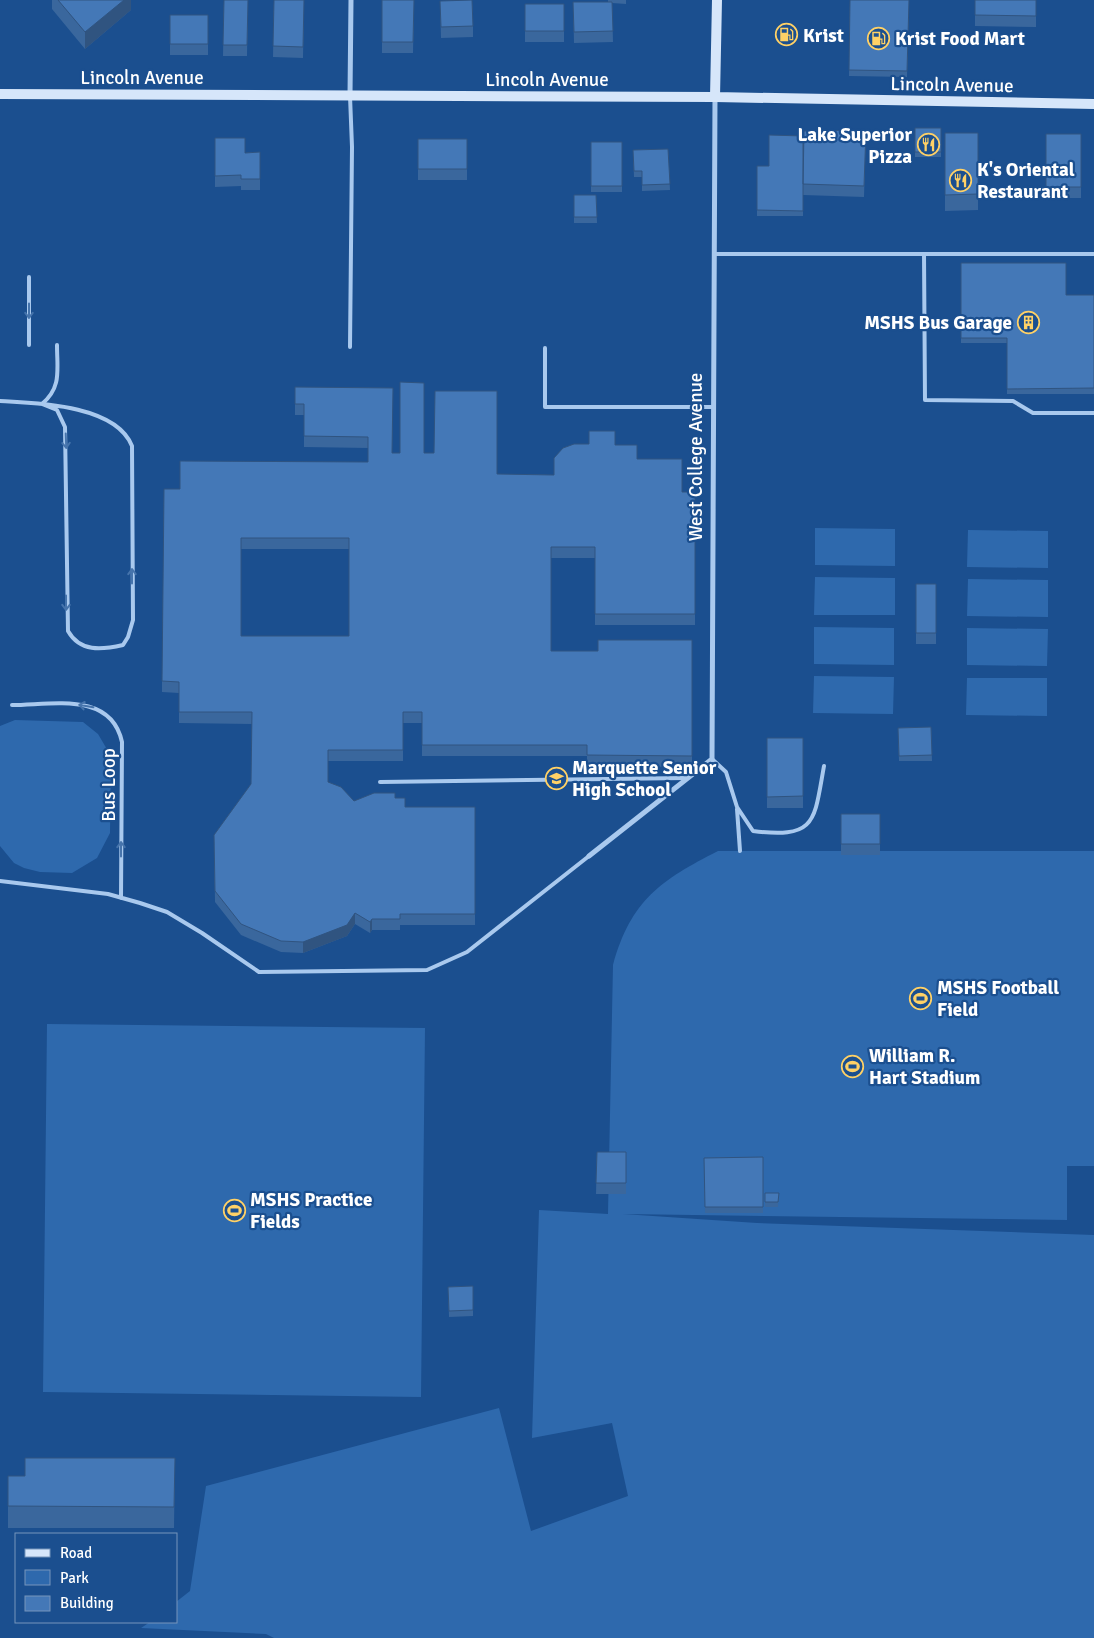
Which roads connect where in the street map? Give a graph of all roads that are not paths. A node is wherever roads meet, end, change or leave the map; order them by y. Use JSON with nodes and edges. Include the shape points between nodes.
{"nodes":[{"id":1,"x":351,"y":0,"type":"edge"},
{"id":2,"x":717,"y":0,"type":"edge"},
{"id":3,"x":0,"y":94,"type":"edge"},
{"id":4,"x":350,"y":95,"type":"junction"},
{"id":5,"x":715,"y":97,"type":"junction"},
{"id":6,"x":1094,"y":104,"type":"edge"},
{"id":7,"x":714,"y":254,"type":"junction"},
{"id":8,"x":924,"y":254,"type":"junction"},
{"id":9,"x":1094,"y":254,"type":"edge"},
{"id":10,"x":29,"y":277,"type":"dead end"},
{"id":11,"x":29,"y":345,"type":"dead end"},
{"id":12,"x":57,"y":345,"type":"dead end"},
{"id":13,"x":350,"y":346,"type":"dead end"},
{"id":14,"x":546,"y":348,"type":"dead end"},
{"id":15,"x":0,"y":401,"type":"edge"},
{"id":16,"x":42,"y":404,"type":"junction"},
{"id":17,"x":712,"y":407,"type":"junction"},
{"id":18,"x":1094,"y":413,"type":"edge"},
{"id":19,"x":12,"y":705,"type":"dead end"},
{"id":20,"x":712,"y":759,"type":"junction"},
{"id":21,"x":824,"y":766,"type":"dead end"},
{"id":22,"x":687,"y":778,"type":"junction"},
{"id":23,"x":380,"y":782,"type":"dead end"},
{"id":24,"x":737,"y":807,"type":"junction"},
{"id":25,"x":740,"y":850,"type":"dead end"},
{"id":26,"x":589,"y":856,"type":"joint"},
{"id":27,"x":0,"y":881,"type":"edge"},
{"id":28,"x":121,"y":898,"type":"junction"}],
"edges":[{"from":1,"to":4,"type":"street"},
{"from":2,"to":5,"type":"street","name":"West College Avenue"},
{"from":3,"to":4,"type":"street","name":"Lincoln Avenue"},
{"from":4,"to":5,"type":"street","name":"Lincoln Avenue"},
{"from":4,"to":13,"type":"lane"},
{"from":5,"to":6,"type":"street","name":"Lincoln Avenue"},
{"from":5,"to":7,"type":"street","name":"West College Avenue"},
{"from":7,"to":8,"type":"lane"},
{"from":7,"to":17,"type":"street","name":"West College Avenue"},
{"from":8,"to":9,"type":"lane"},
{"from":8,"to":18,"type":"lane","via":[[925,400],[1013,401],[1033,413]]},
{"from":10,"to":11,"type":"lane","one_way":true},
{"from":12,"to":16,"type":"lane","via":[[55,391]]},
{"from":14,"to":17,"type":"lane","via":[[545,407]]},
{"from":15,"to":16,"type":"lane"},
{"from":16,"to":16,"type":"lane","one_way":true,"via":[[57,410],[65,427],[68,631],[73,640],[84,647],[97,650],[123,645],[133,620],[132,446],[128,435],[95,414]]},
{"from":17,"to":20,"type":"street","name":"West College Avenue"},
{"from":28,"to":19,"type":"lane","name":"Bus Loop","one_way":true,"via":[[122,742],[119,730],[106,713],[85,705]]},
{"from":20,"to":22,"type":"street"},
{"from":20,"to":24,"type":"lane","via":[[726,772]]},
{"from":21,"to":24,"type":"lane","via":[[816,815],[798,832],[775,834],[753,831]]},
{"from":22,"to":23,"type":"lane"},
{"from":22,"to":26,"type":"street"},
{"from":24,"to":25,"type":"lane"},
{"from":26,"to":28,"type":"lane","via":[[467,952],[427,970],[258,972],[167,912]]},
{"from":27,"to":28,"type":"lane"}]}
